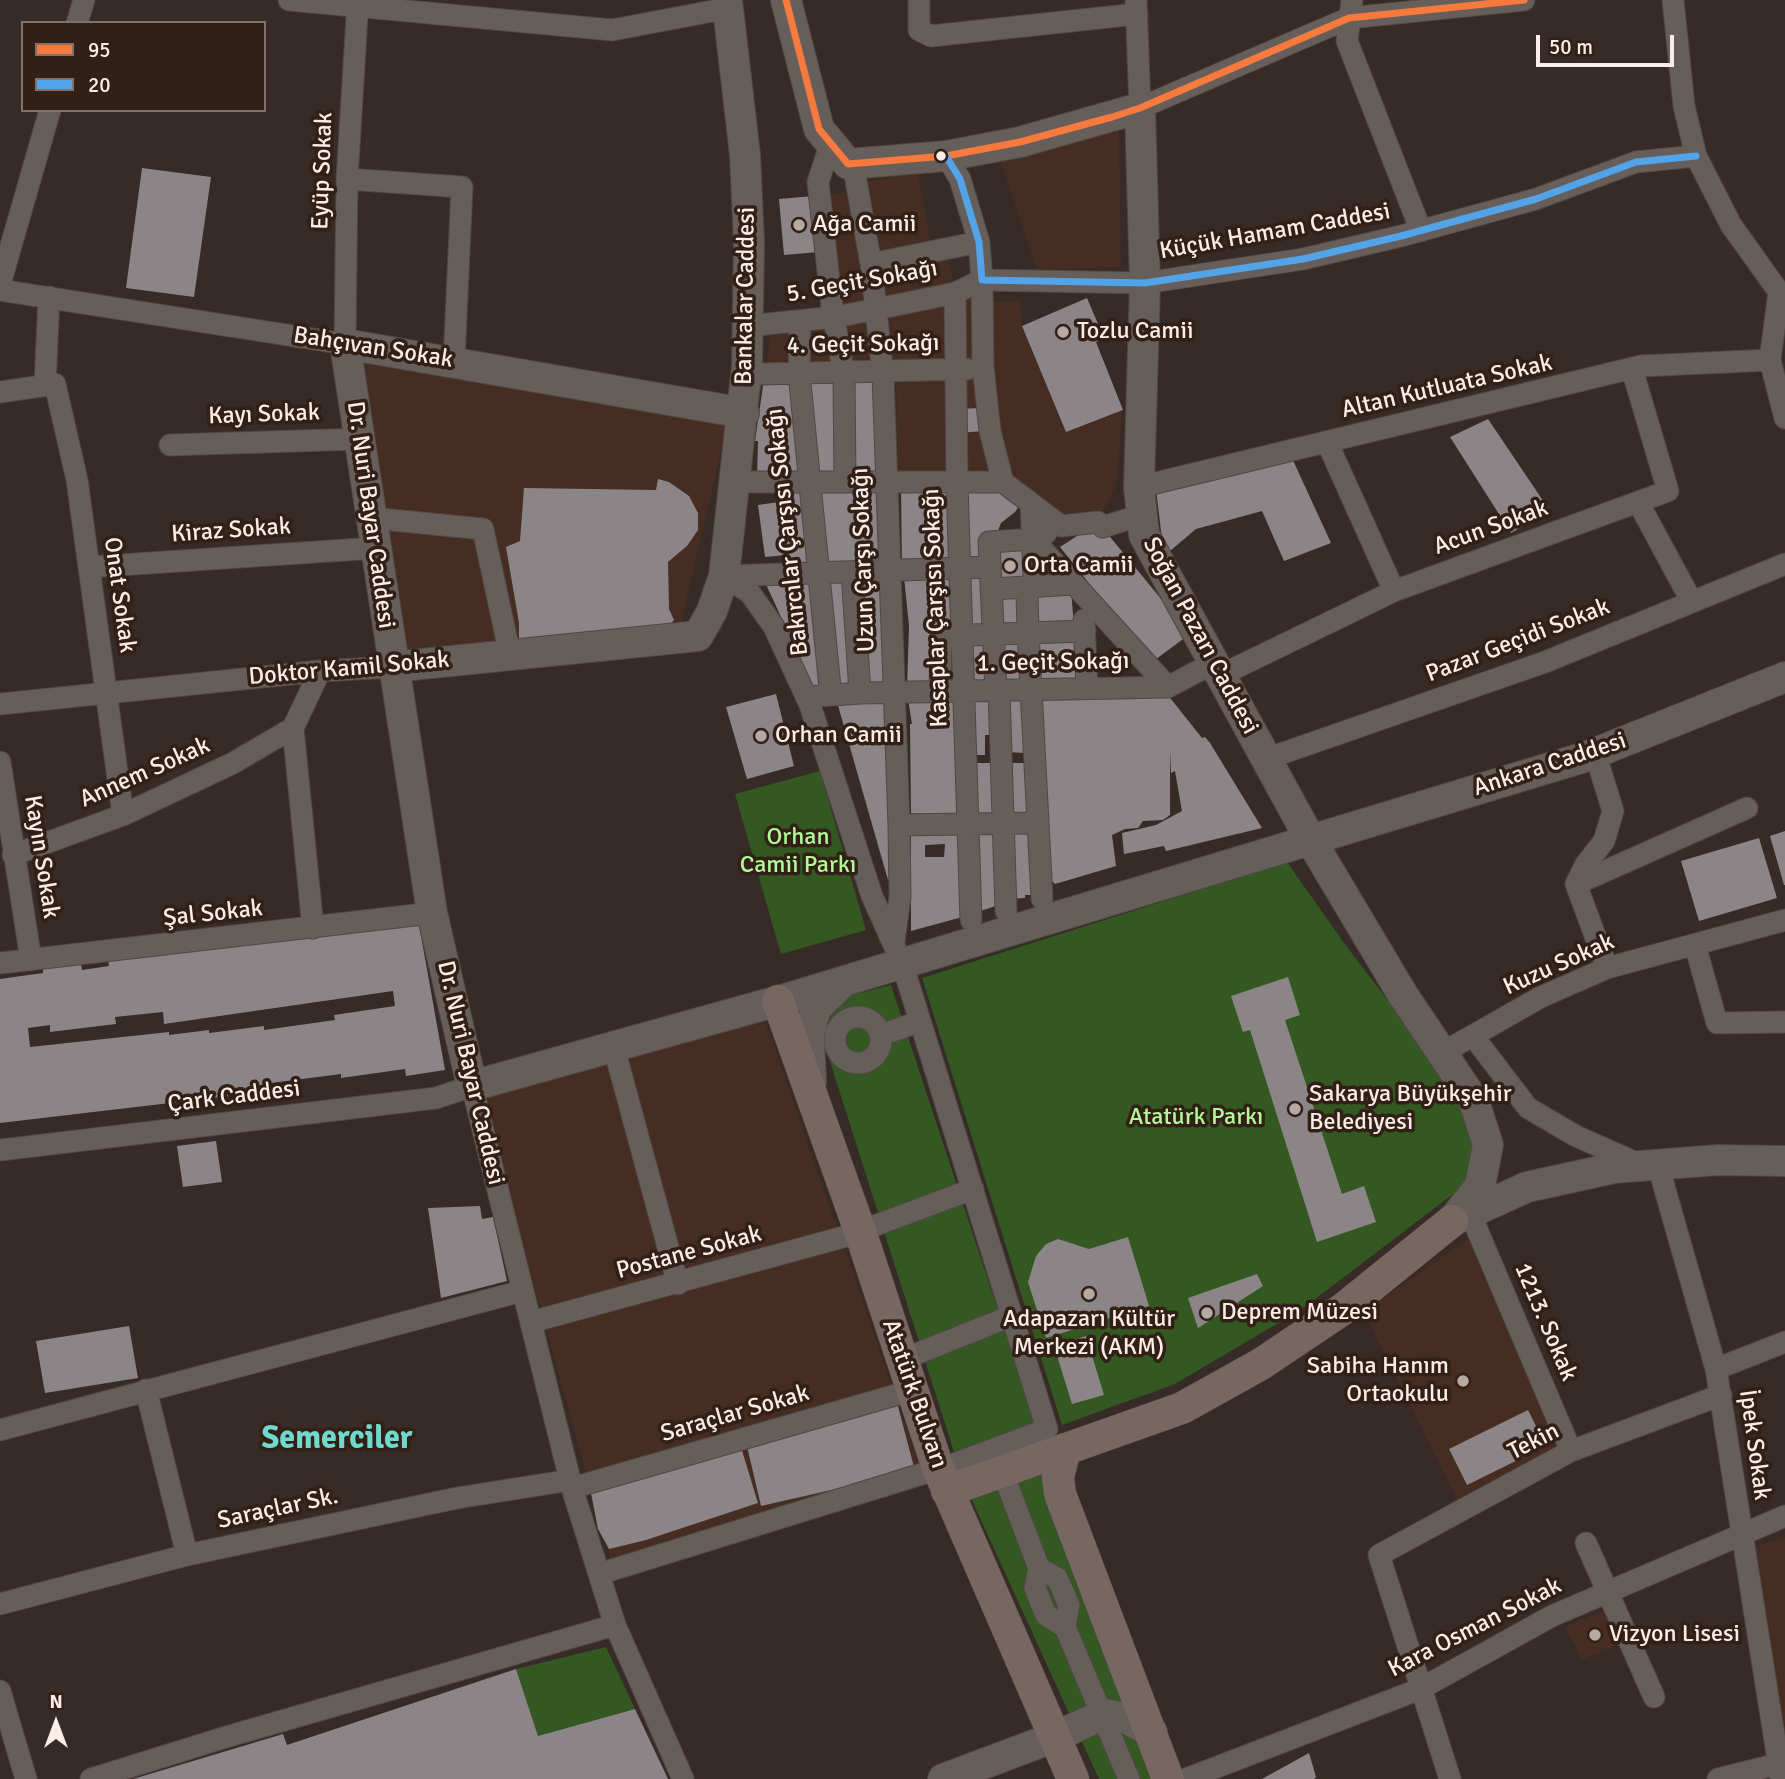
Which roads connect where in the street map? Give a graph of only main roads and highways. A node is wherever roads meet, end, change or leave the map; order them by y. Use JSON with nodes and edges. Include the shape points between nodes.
{"nodes":[{"id":1,"x":786,"y":0,"type":"edge"},
{"id":2,"x":729,"y":8,"type":"edge"},
{"id":3,"x":345,"y":344,"type":"joint"},
{"id":4,"x":744,"y":413,"type":"junction"},
{"id":5,"x":698,"y":636,"type":"joint"},
{"id":6,"x":392,"y":667,"type":"junction"},
{"id":7,"x":1785,"y":677,"type":"edge"},
{"id":8,"x":1310,"y":839,"type":"junction"},
{"id":9,"x":845,"y":980,"type":"junction"},
{"id":10,"x":778,"y":1001,"type":"junction"},
{"id":11,"x":472,"y":1086,"type":"joint"},
{"id":12,"x":812,"y":1093,"type":"junction"},
{"id":13,"x":1785,"y":1161,"type":"edge"},
{"id":14,"x":1461,"y":1217,"type":"junction"},
{"id":15,"x":1057,"y":1451,"type":"junction"},
{"id":16,"x":943,"y":1480,"type":"junction"},
{"id":17,"x":1152,"y":1732,"type":"junction"},
{"id":18,"x":1055,"y":1737,"type":"junction"},
{"id":19,"x":943,"y":1779,"type":"edge"},
{"id":20,"x":1073,"y":1779,"type":"edge"},
{"id":21,"x":1168,"y":1779,"type":"edge"}],
"edges":[{"from":1,"to":8,"type":"main road","name":"Soğan Pazarı Caddesi","via":[[819,129],[855,172],[1020,142],[1140,108],[1145,284],[1140,501],[1144,535]]},
{"from":2,"to":4,"type":"main road","name":"Bankalar Caddesi","via":[[745,155],[748,326]]},
{"from":3,"to":4,"type":"main road","name":"Bahçıvan Sokak"},
{"from":3,"to":6,"type":"main road","name":"Dr. Nuri Bayar Caddesi"},
{"from":4,"to":5,"type":"main road","name":"Bankalar Caddesi","via":[[724,576]]},
{"from":5,"to":6,"type":"main road","name":"Doktor Kamil Sokak"},
{"from":6,"to":11,"type":"main road","name":"Dr. Nuri Bayar Caddesi","via":[[432,913]]},
{"from":7,"to":8,"type":"main road","name":"Ankara Caddesi","via":[[1595,753]]},
{"from":8,"to":9,"type":"main road","name":"Ankara Caddesi","via":[[898,952]]},
{"from":8,"to":14,"type":"main road","name":"Soğan Pazarı Caddesi","via":[[1403,995],[1474,1101],[1488,1145],[1480,1186]]},
{"from":9,"to":10,"type":"main road","name":"Ankara Caddesi"},
{"from":9,"to":12,"type":"main road","via":[[816,1008],[809,1035]]},
{"from":10,"to":11,"type":"main road","name":"Ankara Caddesi"},
{"from":10,"to":12,"type":"main road","name":"Atatürk Bulvarı"},
{"from":12,"to":16,"type":"main road","name":"Atatürk Bulvarı"},
{"from":13,"to":14,"type":"main road","via":[[1718,1160],[1615,1168],[1527,1187]]},
{"from":14,"to":15,"type":"main road","via":[[1343,1310],[1261,1364],[1182,1408]]},
{"from":15,"to":16,"type":"main road","via":[[1002,1471]]},
{"from":15,"to":17,"type":"main road","via":[[1060,1494]]},
{"from":16,"to":18,"type":"main road","name":"Atatürk Bulvarı"},
{"from":17,"to":18,"type":"main road","via":[[1125,1718],[1100,1716]]},
{"from":17,"to":21,"type":"main road"},
{"from":18,"to":19,"type":"main road"},
{"from":18,"to":20,"type":"main road","name":"Atatürk Bulvarı"}]}
